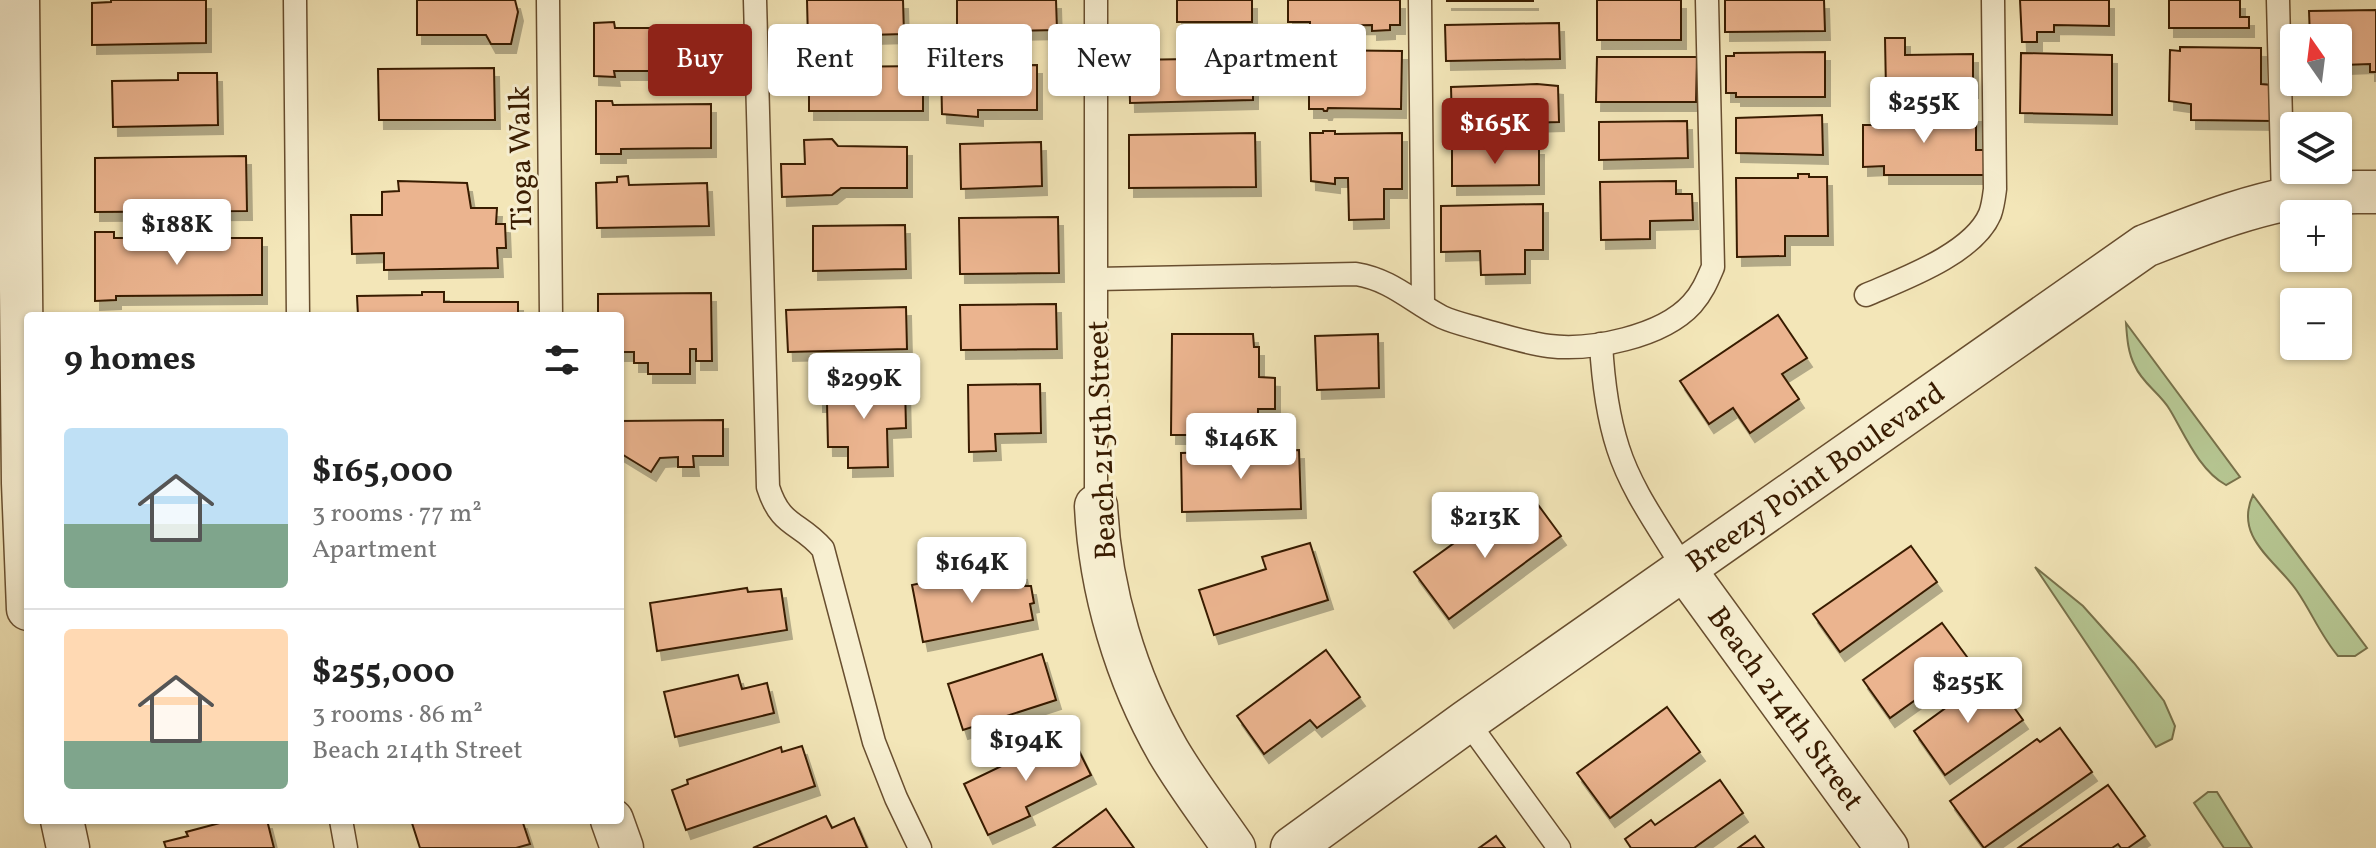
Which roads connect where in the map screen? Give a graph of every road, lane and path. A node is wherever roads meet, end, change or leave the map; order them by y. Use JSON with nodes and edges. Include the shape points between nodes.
{"nodes":[{"id":1,"x":18,"y":0,"type":"edge"},
{"id":2,"x":295,"y":0,"type":"edge"},
{"id":3,"x":548,"y":0,"type":"edge"},
{"id":4,"x":755,"y":0,"type":"edge"},
{"id":5,"x":1096,"y":0,"type":"edge"},
{"id":6,"x":1420,"y":0,"type":"edge"},
{"id":7,"x":1707,"y":0,"type":"edge"},
{"id":8,"x":1993,"y":0,"type":"edge"},
{"id":9,"x":2278,"y":0,"type":"edge"},
{"id":10,"x":2376,"y":192,"type":"edge"},
{"id":11,"x":2283,"y":200,"type":"joint"},
{"id":12,"x":2280,"y":201,"type":"edge"},
{"id":13,"x":1097,"y":279,"type":"junction"},
{"id":14,"x":1866,"y":295,"type":"dead end"},
{"id":15,"x":1423,"y":305,"type":"junction"},
{"id":16,"x":298,"y":312,"type":"edge"},
{"id":17,"x":551,"y":312,"type":"edge"},
{"id":18,"x":1601,"y":344,"type":"junction"},
{"id":19,"x":12,"y":484,"type":"edge"},
{"id":20,"x":1096,"y":506,"type":"joint"},
{"id":21,"x":1684,"y":569,"type":"junction"},
{"id":22,"x":24,"y":578,"type":"edge"},
{"id":23,"x":1467,"y":721,"type":"junction"},
{"id":24,"x":63,"y":824,"type":"edge"},
{"id":25,"x":342,"y":824,"type":"edge"},
{"id":26,"x":613,"y":824,"type":"edge"},
{"id":27,"x":68,"y":848,"type":"edge"},
{"id":28,"x":346,"y":848,"type":"edge"},
{"id":29,"x":622,"y":848,"type":"edge"},
{"id":30,"x":920,"y":848,"type":"edge"},
{"id":31,"x":1234,"y":848,"type":"edge"},
{"id":32,"x":1292,"y":848,"type":"edge"},
{"id":33,"x":1559,"y":848,"type":"edge"},
{"id":34,"x":1887,"y":848,"type":"edge"}],
"edges":[{"from":1,"to":19,"type":"street"},
{"from":2,"to":16,"type":"lane"},
{"from":3,"to":17,"type":"lane","name":"Tioga Walk"},
{"from":4,"to":30,"type":"lane","via":[[768,487],[775,509],[823,549],[874,742]]},
{"from":5,"to":13,"type":"lane","name":"Beach 215th Street"},
{"from":6,"to":15,"type":"lane"},
{"from":7,"to":18,"type":"lane","via":[[1713,267],[1690,307],[1636,336]]},
{"from":8,"to":14,"type":"lane","via":[[1995,189],[1990,214],[1961,246],[1926,269]]},
{"from":9,"to":11,"type":"lane"},
{"from":10,"to":11,"type":"street","name":"Breezy Point Boulevard"},
{"from":12,"to":21,"type":"street","name":"Breezy Point Boulevard","via":[[2145,246]]},
{"from":13,"to":15,"type":"lane","via":[[1356,274],[1385,281]]},
{"from":13,"to":20,"type":"lane","name":"Beach 215th Street"},
{"from":15,"to":18,"type":"lane","via":[[1445,318],[1512,338],[1551,346]]},
{"from":18,"to":21,"type":"lane","via":[[1606,405],[1619,451],[1637,493]]},
{"from":19,"to":22,"type":"street"},
{"from":20,"to":31,"type":"street","name":"Beach 215th Street","via":[[1113,613],[1136,683],[1167,749]]},
{"from":21,"to":23,"type":"street","name":"Breezy Point Boulevard"},
{"from":21,"to":34,"type":"street","name":"Beach 214th Street"},
{"from":23,"to":32,"type":"street","name":"Breezy Point Boulevard"},
{"from":23,"to":33,"type":"lane"},
{"from":24,"to":27,"type":"street"},
{"from":25,"to":28,"type":"lane"},
{"from":26,"to":29,"type":"street"}]}
